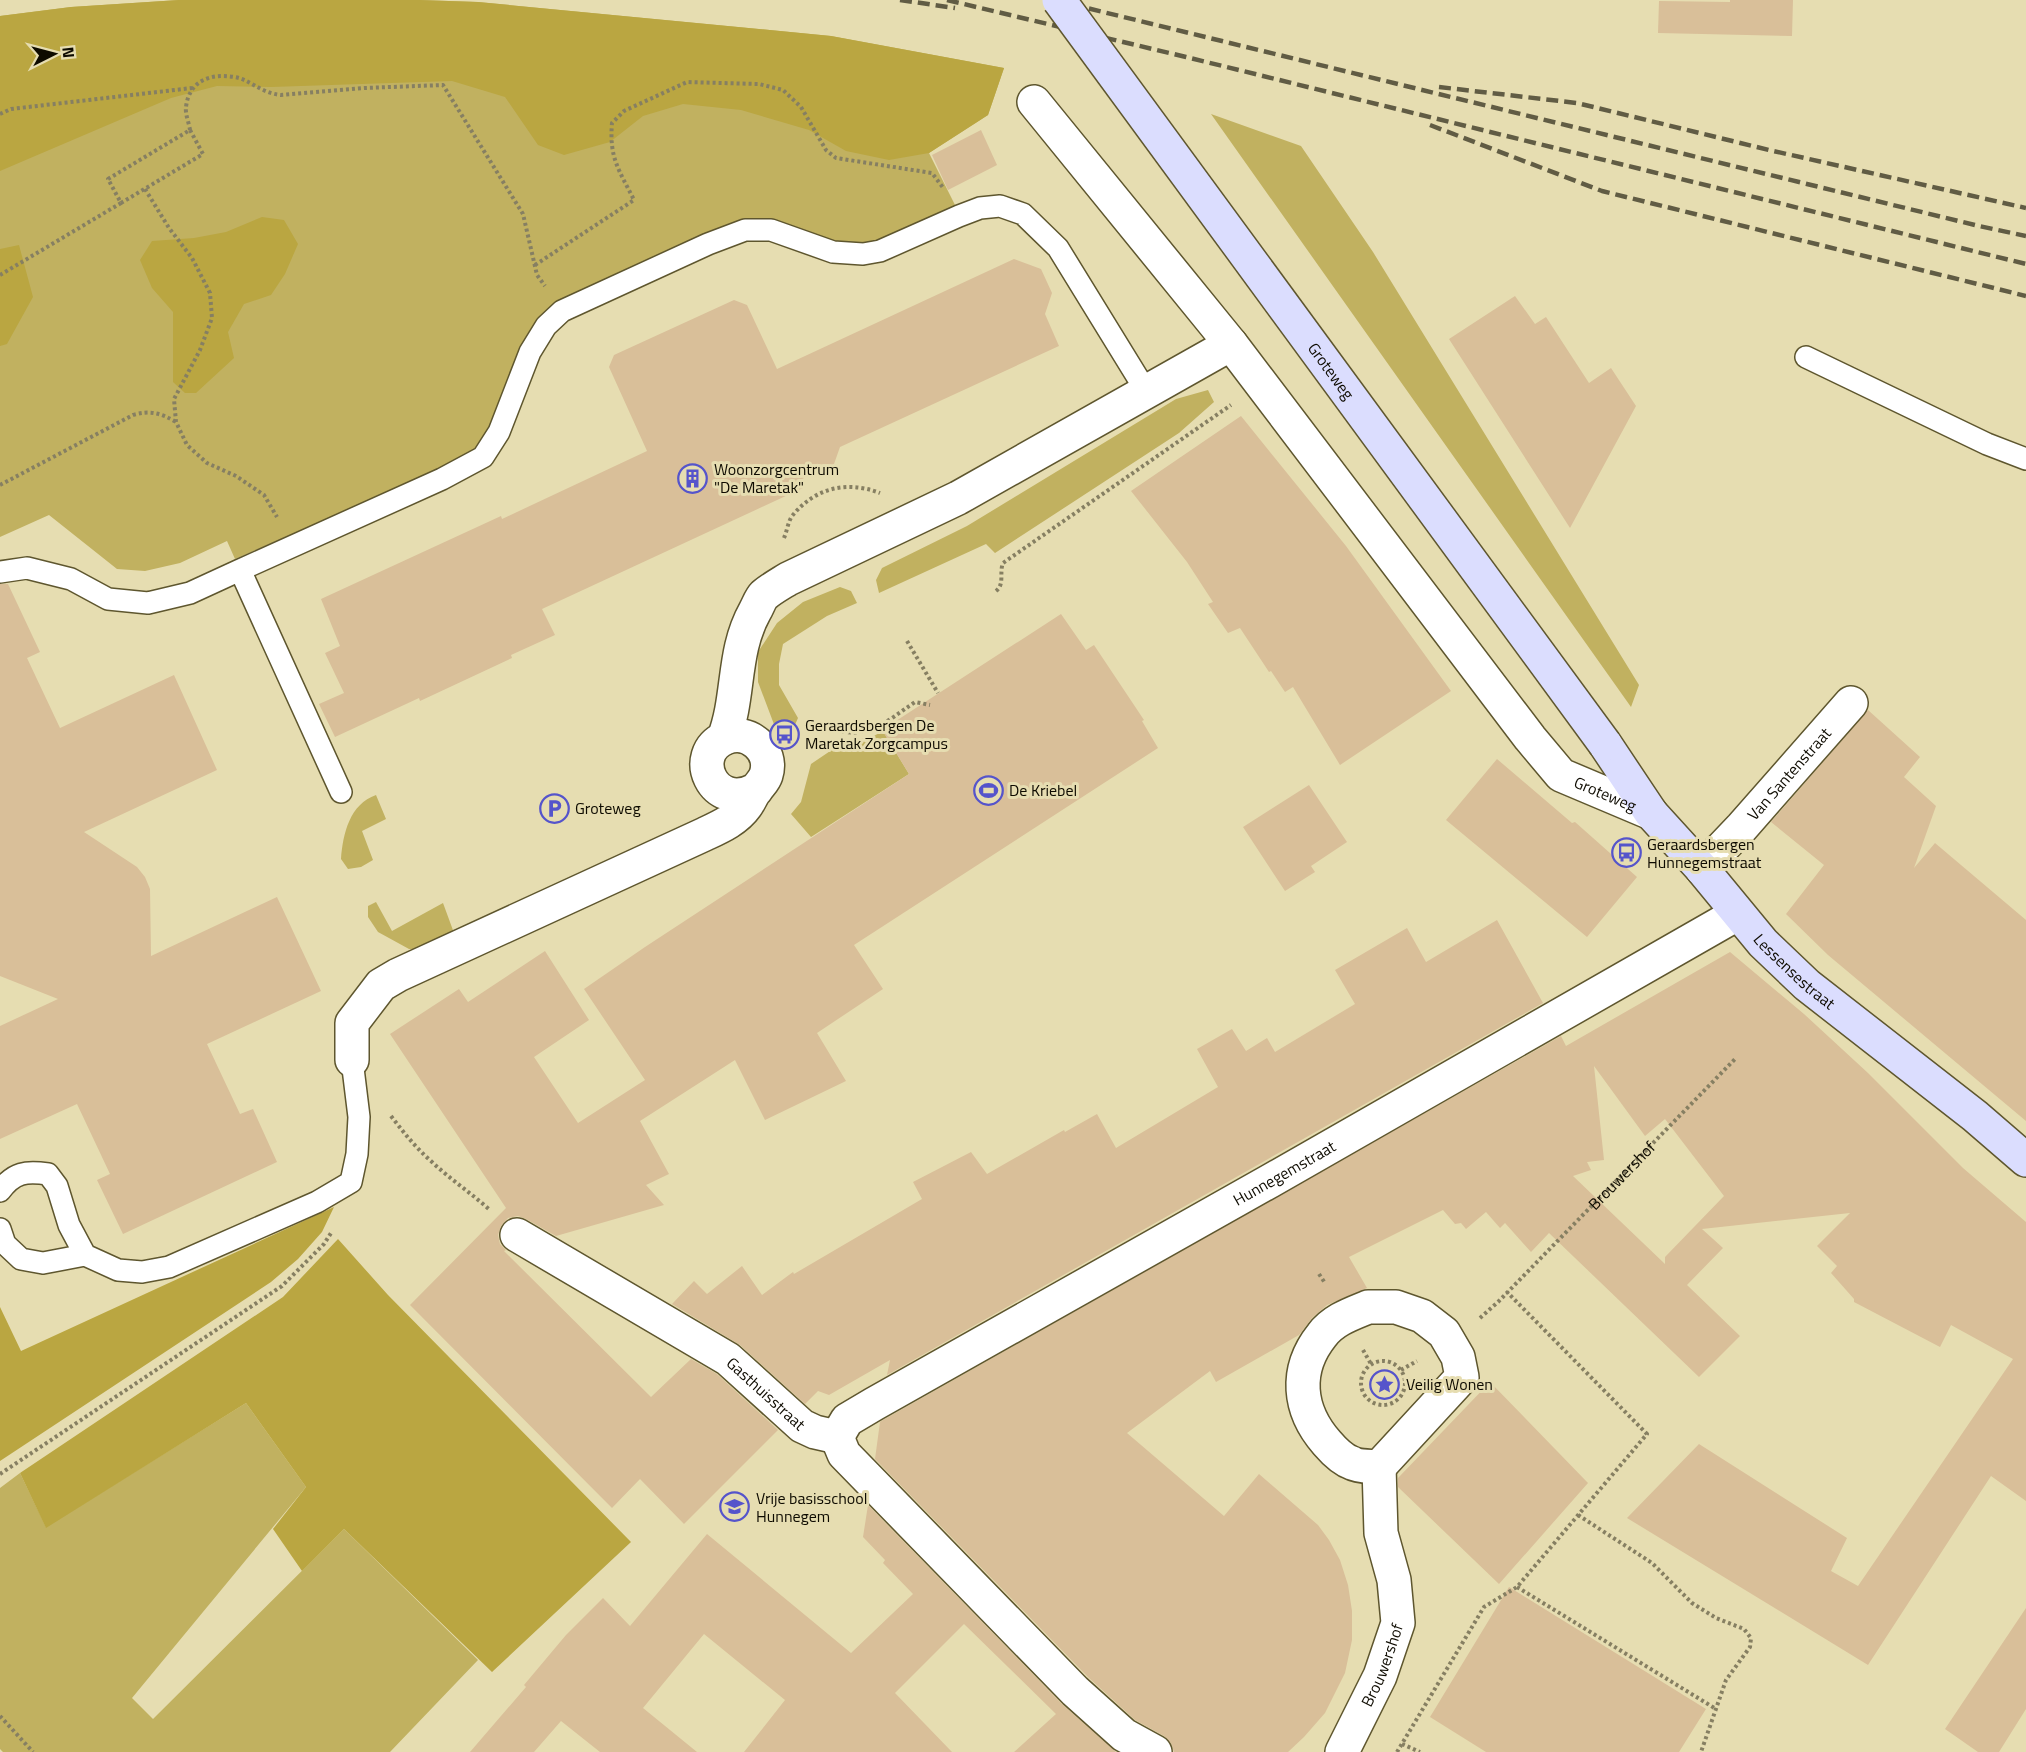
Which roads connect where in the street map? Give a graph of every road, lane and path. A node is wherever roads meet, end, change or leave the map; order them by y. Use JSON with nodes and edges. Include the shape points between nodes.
{"nodes":[{"id":1,"x":1059,"y":0,"type":"edge"},
{"id":2,"x":192,"y":88,"type":"junction"},
{"id":3,"x":1034,"y":102,"type":"dead end"},
{"id":4,"x":0,"y":114,"type":"edge"},
{"id":5,"x":190,"y":130,"type":"junction"},
{"id":6,"x":145,"y":189,"type":"junction"},
{"id":7,"x":121,"y":202,"type":"junction"},
{"id":8,"x":955,"y":218,"type":"junction"},
{"id":9,"x":535,"y":265,"type":"junction"},
{"id":10,"x":0,"y":275,"type":"edge"},
{"id":11,"x":562,"y":311,"type":"junction"},
{"id":12,"x":1231,"y":344,"type":"junction"},
{"id":13,"x":1806,"y":357,"type":"dead end"},
{"id":14,"x":1259,"y":382,"type":"junction"},
{"id":15,"x":1146,"y":391,"type":"junction"},
{"id":16,"x":176,"y":422,"type":"junction"},
{"id":17,"x":2026,"y":459,"type":"edge"},
{"id":18,"x":0,"y":485,"type":"edge"},
{"id":19,"x":284,"y":550,"type":"junction"},
{"id":20,"x":240,"y":570,"type":"junction"},
{"id":21,"x":0,"y":572,"type":"edge"},
{"id":22,"x":996,"y":591,"type":"dead end"},
{"id":23,"x":907,"y":641,"type":"dead end"},
{"id":24,"x":938,"y":693,"type":"dead end"},
{"id":25,"x":1851,"y":703,"type":"dead end"},
{"id":26,"x":930,"y":705,"type":"dead end"},
{"id":27,"x":830,"y":729,"type":"dead end"},
{"id":28,"x":738,"y":739,"type":"junction"},
{"id":29,"x":1605,"y":744,"type":"joint"},
{"id":30,"x":711,"y":781,"type":"junction"},
{"id":31,"x":755,"y":790,"type":"junction"},
{"id":32,"x":341,"y":792,"type":"dead end"},
{"id":33,"x":1651,"y":813,"type":"junction"},
{"id":34,"x":705,"y":834,"type":"junction"},
{"id":35,"x":1702,"y":869,"type":"junction"},
{"id":36,"x":1737,"y":914,"type":"junction"},
{"id":37,"x":1736,"y":1058,"type":"dead end"},
{"id":38,"x":352,"y":1060,"type":"joint"},
{"id":39,"x":385,"y":1108,"type":"dead end"},
{"id":40,"x":2026,"y":1160,"type":"edge"},
{"id":41,"x":351,"y":1182,"type":"junction"},
{"id":42,"x":0,"y":1191,"type":"edge"},
{"id":43,"x":0,"y":1229,"type":"edge"},
{"id":44,"x":517,"y":1235,"type":"joint"},
{"id":45,"x":85,"y":1255,"type":"junction"},
{"id":46,"x":1507,"y":1292,"type":"junction"},
{"id":47,"x":1498,"y":1302,"type":"dead end"},
{"id":48,"x":1381,"y":1405,"type":"joint"},
{"id":49,"x":837,"y":1437,"type":"junction"},
{"id":50,"x":1379,"y":1467,"type":"junction"},
{"id":51,"x":0,"y":1474,"type":"edge"},
{"id":52,"x":1578,"y":1515,"type":"junction"},
{"id":53,"x":1517,"y":1587,"type":"junction"},
{"id":54,"x":1716,"y":1709,"type":"junction"},
{"id":55,"x":0,"y":1716,"type":"edge"},
{"id":56,"x":1402,"y":1744,"type":"junction"},
{"id":57,"x":33,"y":1752,"type":"edge"},
{"id":58,"x":1155,"y":1752,"type":"edge"},
{"id":59,"x":1342,"y":1752,"type":"edge"},
{"id":60,"x":1397,"y":1752,"type":"edge"},
{"id":61,"x":1420,"y":1752,"type":"edge"},
{"id":62,"x":1701,"y":1752,"type":"edge"}],
"edges":[{"from":1,"to":29,"type":"main road","name":"Groteweg","bridge":true},
{"from":2,"to":4,"type":"path","via":[[11,109]]},
{"from":2,"to":5,"type":"path","via":[[186,108]]},
{"from":2,"to":9,"type":"path","via":[[205,78],[235,77],[268,94],[281,95],[443,85],[523,214]]},
{"from":3,"to":12,"type":"street","name":"Groteweg"},
{"from":5,"to":6,"type":"path","via":[[203,154]]},
{"from":5,"to":7,"type":"path","via":[[108,179]]},
{"from":6,"to":7,"type":"path"},
{"from":6,"to":16,"type":"path","via":[[210,292],[212,318],[174,399]]},
{"from":7,"to":10,"type":"path"},
{"from":8,"to":9,"type":"path","via":[[943,184],[932,173],[836,158],[826,150],[801,107],[783,90],[759,84],[687,82],[624,111],[612,123],[610,142],[615,161],[634,200]]},
{"from":8,"to":11,"type":"lane","via":[[880,251],[863,254],[833,252],[771,230],[745,230]]},
{"from":8,"to":15,"type":"lane","via":[[980,208],[1000,206],[1023,214],[1059,248]]},
{"from":9,"to":11,"type":"path"},
{"from":11,"to":19,"type":"lane","via":[[546,326],[530,352],[499,432],[483,457]]},
{"from":12,"to":14,"type":"street","name":"Groteweg"},
{"from":12,"to":15,"type":"street"},
{"from":13,"to":17,"type":"lane"},
{"from":14,"to":22,"type":"path","via":[[1219,415],[1003,563],[1000,588]]},
{"from":14,"to":33,"type":"street","name":"Groteweg","via":[[1561,775]]},
{"from":15,"to":28,"type":"street","via":[[958,498],[788,579],[763,596],[746,627],[735,674],[730,722]]},
{"from":16,"to":18,"type":"path","via":[[163,414],[146,411]]},
{"from":16,"to":19,"type":"path","via":[[187,445],[207,463],[264,495],[278,519]]},
{"from":19,"to":20,"type":"lane"},
{"from":20,"to":21,"type":"lane","via":[[190,592],[148,603],[108,599],[70,579],[27,568]]},
{"from":20,"to":32,"type":"lane"},
{"from":23,"to":24,"type":"path"},
{"from":25,"to":35,"type":"street","name":"Van Santenstraat"},
{"from":26,"to":27,"type":"path","via":[[915,702],[866,732]]},
{"from":28,"to":30,"type":"street","via":[[716,744],[710,752],[707,772]]},
{"from":28,"to":31,"type":"street","via":[[760,746],[766,754],[766,774]]},
{"from":29,"to":33,"type":"main road","name":"Lessensestraat"},
{"from":30,"to":31,"type":"street","via":[[726,794],[746,795]]},
{"from":30,"to":34,"type":"street","via":[[719,810],[716,823]]},
{"from":31,"to":34,"type":"street","via":[[736,817]]},
{"from":33,"to":35,"type":"main road","name":"Lessensestraat"},
{"from":34,"to":38,"type":"street","via":[[381,985],[352,1023]]},
{"from":35,"to":36,"type":"main road","name":"Lessensestraat"},
{"from":36,"to":40,"type":"main road","name":"Lessensestraat","via":[[1807,985]]},
{"from":36,"to":49,"type":"street","name":"Hunnegemstraat","via":[[874,1404],[848,1420]]},
{"from":37,"to":46,"type":"path","name":"Brouwershof"},
{"from":38,"to":41,"type":"lane","via":[[359,1117]]},
{"from":39,"to":44,"type":"path","via":[[433,1164],[471,1192]]},
{"from":41,"to":45,"type":"lane","via":[[317,1203],[170,1267],[142,1272],[118,1270]]},
{"from":41,"to":51,"type":"path","via":[[341,1214],[324,1244],[282,1286]]},
{"from":42,"to":45,"type":"lane","via":[[9,1179],[28,1172],[48,1174],[57,1186],[69,1225]]},
{"from":43,"to":45,"type":"lane","via":[[6,1244],[21,1259],[43,1263]]},
{"from":44,"to":49,"type":"street","name":"Gasthuisstraat","via":[[728,1359],[802,1426]]},
{"from":46,"to":47,"type":"path","name":"Brouwershof"},
{"from":46,"to":52,"type":"path","via":[[1647,1434]]},
{"from":48,"to":48,"type":"path","via":[[1400,1397],[1405,1384],[1401,1370],[1382,1360],[1365,1371],[1361,1385],[1367,1398]]},
{"from":49,"to":58,"type":"street","via":[[844,1454],[1075,1691],[1124,1735]]},
{"from":50,"to":50,"type":"street","via":[[1462,1377],[1458,1357],[1444,1333],[1422,1316],[1396,1307],[1368,1307],[1336,1322],[1309,1354],[1302,1380],[1305,1406],[1315,1429],[1331,1448],[1352,1463]]},
{"from":50,"to":59,"type":"street","name":"Brouwershof","via":[[1381,1533],[1394,1580],[1398,1623],[1380,1676]]},
{"from":52,"to":53,"type":"path"},
{"from":52,"to":54,"type":"path","via":[[1652,1563],[1692,1603],[1744,1629],[1751,1638],[1750,1647],[1726,1680]]},
{"from":53,"to":54,"type":"path"},
{"from":53,"to":56,"type":"path","via":[[1484,1607]]},
{"from":54,"to":62,"type":"path"},
{"from":55,"to":57,"type":"path"},
{"from":56,"to":60,"type":"path"},
{"from":56,"to":61,"type":"path"}]}
